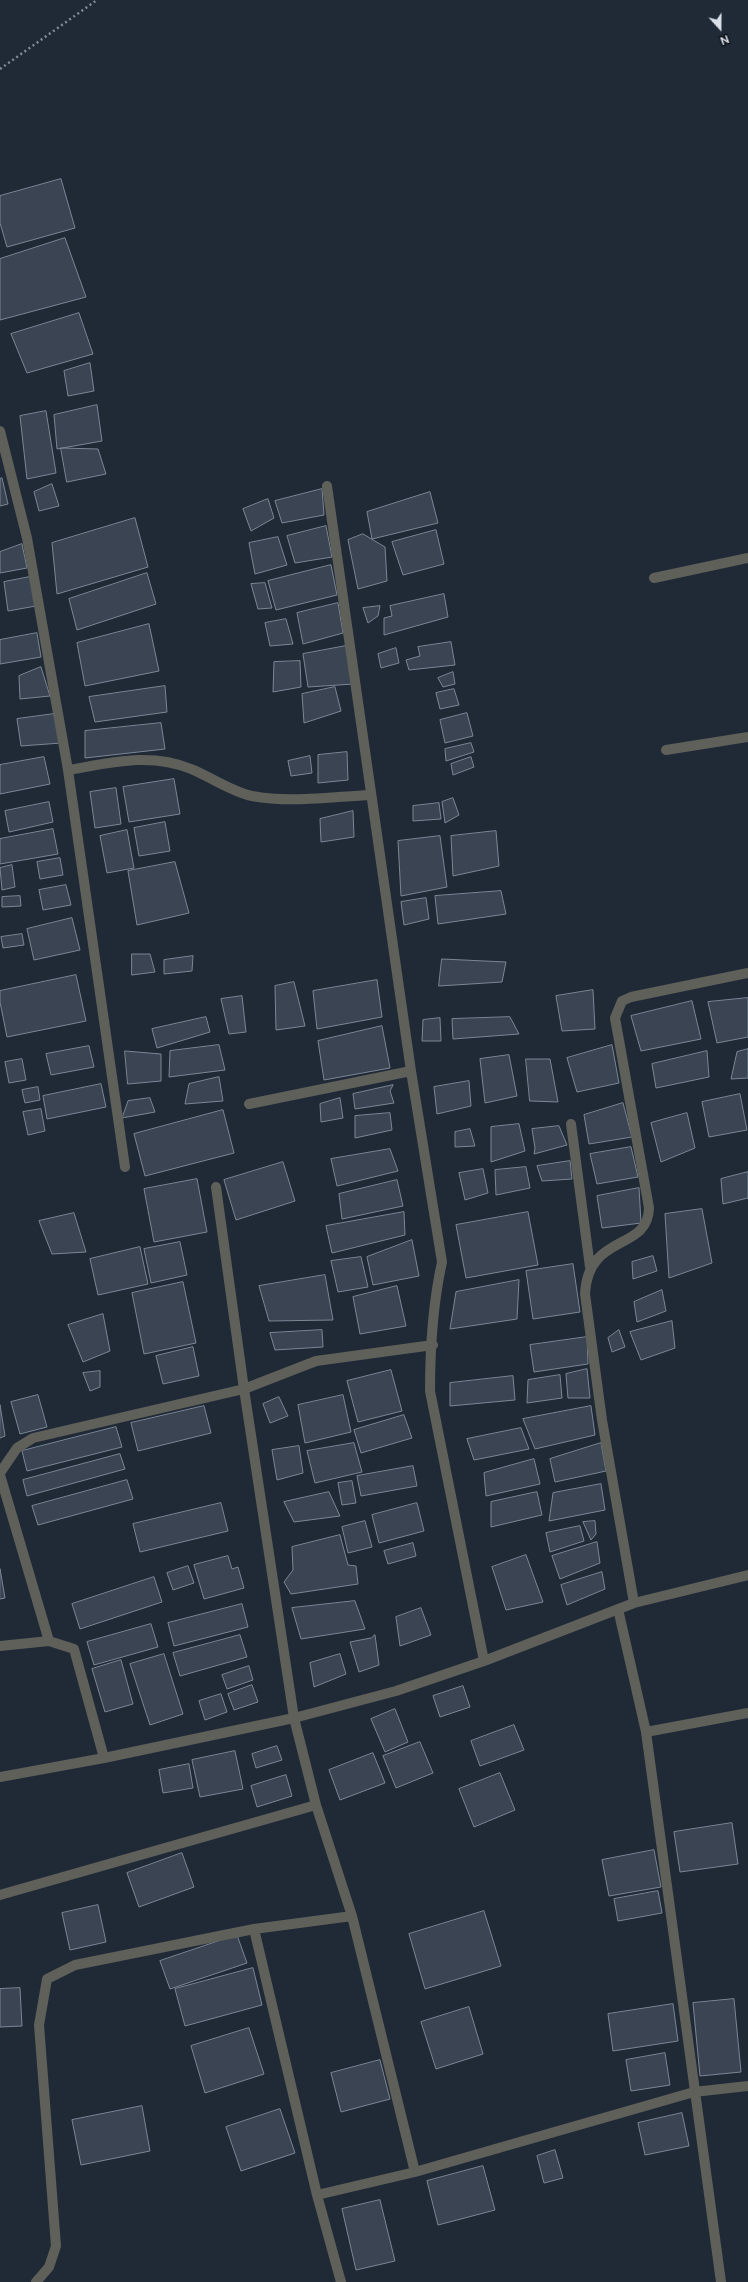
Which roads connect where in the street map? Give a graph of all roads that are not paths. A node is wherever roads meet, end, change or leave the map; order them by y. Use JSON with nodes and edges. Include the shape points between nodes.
{"nodes":[{"id":1,"x":0,"y":431,"type":"edge"},
{"id":2,"x":327,"y":486,"type":"dead end"},
{"id":3,"x":748,"y":558,"type":"edge"},
{"id":4,"x":654,"y":578,"type":"dead end"},
{"id":5,"x":748,"y":737,"type":"edge"},
{"id":6,"x":666,"y":750,"type":"dead end"},
{"id":7,"x":68,"y":770,"type":"junction"},
{"id":8,"x":370,"y":795,"type":"junction"},
{"id":9,"x":748,"y":973,"type":"edge"},
{"id":10,"x":410,"y":1071,"type":"junction"},
{"id":11,"x":249,"y":1104,"type":"dead end"},
{"id":12,"x":571,"y":1124,"type":"dead end"},
{"id":13,"x":125,"y":1167,"type":"dead end"},
{"id":14,"x":216,"y":1187,"type":"dead end"},
{"id":15,"x":590,"y":1267,"type":"junction"},
{"id":16,"x":433,"y":1345,"type":"junction"},
{"id":17,"x":244,"y":1389,"type":"junction"},
{"id":18,"x":0,"y":1474,"type":"edge"},
{"id":19,"x":748,"y":1575,"type":"edge"},
{"id":20,"x":634,"y":1603,"type":"junction"},
{"id":21,"x":618,"y":1609,"type":"junction"},
{"id":22,"x":49,"y":1641,"type":"junction"},
{"id":23,"x":0,"y":1646,"type":"edge"},
{"id":24,"x":484,"y":1661,"type":"junction"},
{"id":25,"x":748,"y":1713,"type":"edge"},
{"id":26,"x":294,"y":1718,"type":"junction"},
{"id":27,"x":646,"y":1732,"type":"junction"},
{"id":28,"x":104,"y":1758,"type":"junction"},
{"id":29,"x":0,"y":1777,"type":"edge"},
{"id":30,"x":316,"y":1805,"type":"junction"},
{"id":31,"x":0,"y":1895,"type":"edge"},
{"id":32,"x":352,"y":1916,"type":"junction"},
{"id":33,"x":254,"y":1929,"type":"junction"},
{"id":34,"x":748,"y":2086,"type":"edge"},
{"id":35,"x":694,"y":2092,"type":"junction"},
{"id":36,"x":415,"y":2172,"type":"junction"},
{"id":37,"x":317,"y":2195,"type":"junction"},
{"id":38,"x":36,"y":2282,"type":"edge"},
{"id":39,"x":341,"y":2282,"type":"edge"},
{"id":40,"x":721,"y":2282,"type":"edge"}],
"edges":[{"from":1,"to":7,"type":"street","via":[[27,538]]},
{"from":2,"to":8,"type":"street"},
{"from":3,"to":4,"type":"street"},
{"from":5,"to":6,"type":"street"},
{"from":7,"to":8,"type":"street","via":[[136,758],[158,759],[175,762],[255,796],[287,799]]},
{"from":7,"to":13,"type":"street"},
{"from":8,"to":10,"type":"street"},
{"from":9,"to":15,"type":"street","via":[[631,997],[622,1001],[618,1008],[615,1018],[649,1218],[635,1236],[611,1247]]},
{"from":10,"to":11,"type":"street"},
{"from":10,"to":16,"type":"street","via":[[442,1262],[437,1286]]},
{"from":12,"to":15,"type":"street"},
{"from":14,"to":17,"type":"street"},
{"from":15,"to":20,"type":"street","via":[[585,1294],[593,1357]]},
{"from":16,"to":17,"type":"street","via":[[316,1361]]},
{"from":16,"to":24,"type":"street","via":[[430,1360],[430,1391]]},
{"from":17,"to":18,"type":"street","via":[[33,1438],[17,1448]]},
{"from":17,"to":26,"type":"street"},
{"from":18,"to":22,"type":"street"},
{"from":19,"to":20,"type":"street"},
{"from":20,"to":21,"type":"street"},
{"from":21,"to":24,"type":"street"},
{"from":21,"to":27,"type":"street"},
{"from":22,"to":23,"type":"street"},
{"from":22,"to":28,"type":"street","via":[[74,1649]]},
{"from":24,"to":26,"type":"street","via":[[396,1691]]},
{"from":25,"to":27,"type":"street"},
{"from":26,"to":28,"type":"street"},
{"from":26,"to":30,"type":"street"},
{"from":27,"to":35,"type":"street"},
{"from":28,"to":29,"type":"street"},
{"from":30,"to":31,"type":"street"},
{"from":30,"to":32,"type":"street"},
{"from":32,"to":33,"type":"street"},
{"from":32,"to":36,"type":"street"},
{"from":33,"to":37,"type":"street"},
{"from":33,"to":38,"type":"street","via":[[75,1965],[46,1979],[39,2025],[56,2246],[49,2268]]},
{"from":34,"to":35,"type":"street"},
{"from":35,"to":36,"type":"street"},
{"from":35,"to":40,"type":"street"},
{"from":36,"to":37,"type":"street"},
{"from":37,"to":39,"type":"street"}]}
